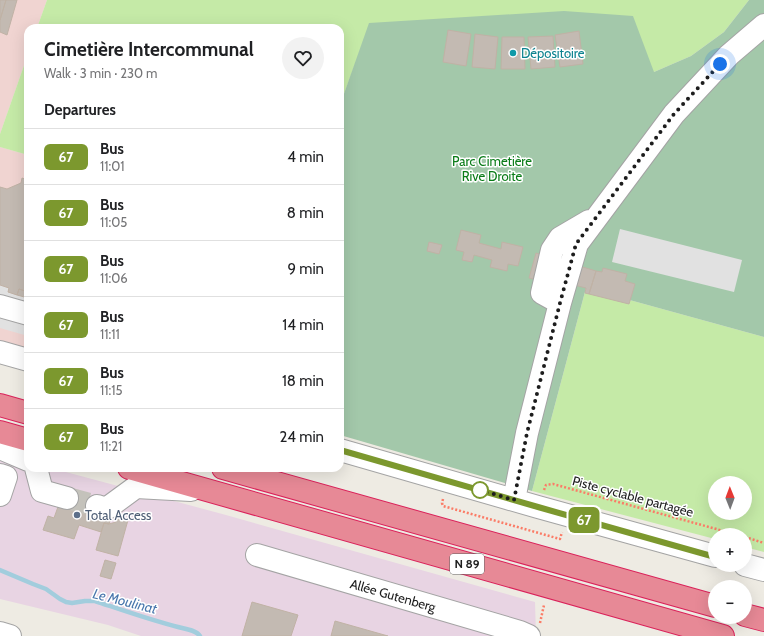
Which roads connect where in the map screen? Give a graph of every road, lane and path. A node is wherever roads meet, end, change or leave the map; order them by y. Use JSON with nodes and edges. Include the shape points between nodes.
{"nodes":[{"id":1,"x":764,"y":9,"type":"edge"},
{"id":2,"x":764,"y":24,"type":"edge"},
{"id":3,"x":748,"y":39,"type":"junction"},
{"id":4,"x":0,"y":306,"type":"edge"},
{"id":5,"x":24,"y":313,"type":"edge"},
{"id":6,"x":0,"y":352,"type":"edge"},
{"id":7,"x":24,"y":359,"type":"edge"},
{"id":8,"x":0,"y":405,"type":"edge"},
{"id":9,"x":24,"y":412,"type":"edge"},
{"id":10,"x":0,"y":432,"type":"edge"},
{"id":11,"x":24,"y":439,"type":"edge"},
{"id":12,"x":0,"y":448,"type":"edge"},
{"id":13,"x":344,"y":451,"type":"edge"},
{"id":14,"x":24,"y":458,"type":"edge"},
{"id":15,"x":37,"y":472,"type":"edge"},
{"id":16,"x":143,"y":472,"type":"edge"},
{"id":17,"x":237,"y":472,"type":"edge"},
{"id":18,"x":0,"y":475,"type":"edge"},
{"id":19,"x":212,"y":491,"type":"junction"},
{"id":20,"x":0,"y":496,"type":"edge"},
{"id":21,"x":67,"y":498,"type":"tunnel mouth"},
{"id":22,"x":446,"y":498,"type":"dead end"},
{"id":23,"x":514,"y":500,"type":"junction"},
{"id":24,"x":97,"y":506,"type":"tunnel mouth"},
{"id":25,"x":538,"y":507,"type":"junction"},
{"id":26,"x":713,"y":528,"type":"edge"},
{"id":27,"x":560,"y":539,"type":"dead end"},
{"id":28,"x":752,"y":539,"type":"edge"},
{"id":29,"x":764,"y":542,"type":"edge"},
{"id":30,"x":708,"y":554,"type":"edge"},
{"id":31,"x":257,"y":556,"type":"dead end"},
{"id":32,"x":752,"y":567,"type":"edge"},
{"id":33,"x":764,"y":570,"type":"edge"},
{"id":34,"x":546,"y":600,"type":"dead end"},
{"id":35,"x":708,"y":604,"type":"edge"},
{"id":36,"x":752,"y":616,"type":"edge"},
{"id":37,"x":764,"y":620,"type":"edge"},
{"id":38,"x":534,"y":630,"type":"edge"},
{"id":39,"x":0,"y":632,"type":"edge"},
{"id":40,"x":10,"y":636,"type":"edge"},
{"id":41,"x":723,"y":636,"type":"edge"}],
"edges":[{"from":1,"to":3,"type":"street"},
{"from":2,"to":3,"type":"street"},
{"from":3,"to":23,"type":"street","via":[[729,54],[674,114],[599,215],[560,238],[552,250],[542,293],[560,303],[527,433]]},
{"from":4,"to":5,"type":"street"},
{"from":6,"to":7,"type":"street"},
{"from":8,"to":9,"type":"highway"},
{"from":10,"to":11,"type":"highway"},
{"from":12,"to":14,"type":"street"},
{"from":13,"to":23,"type":"street"},
{"from":15,"to":21,"type":"street","via":[[42,491]]},
{"from":16,"to":19,"type":"highway","number":"N 89"},
{"from":17,"to":35,"type":"highway","number":"N 89"},
{"from":18,"to":20,"type":"street","via":[[6,477]]},
{"from":19,"to":24,"type":"street","via":[[136,487],[106,509]]},
{"from":19,"to":41,"type":"highway","number":"N 89"},
{"from":22,"to":27,"type":"path","via":[[442,501],[443,506]]},
{"from":23,"to":25,"type":"street"},
{"from":25,"to":26,"type":"path","name":"Piste cyclable partagée","via":[[546,485],[553,484]]},
{"from":25,"to":30,"type":"street"},
{"from":28,"to":29,"type":"path"},
{"from":31,"to":38,"type":"street","name":"Allée Gutenberg","via":[[520,632]]},
{"from":32,"to":33,"type":"street"},
{"from":34,"to":38,"type":"path"},
{"from":36,"to":37,"type":"highway"},
{"from":39,"to":40,"type":"street"}]}
